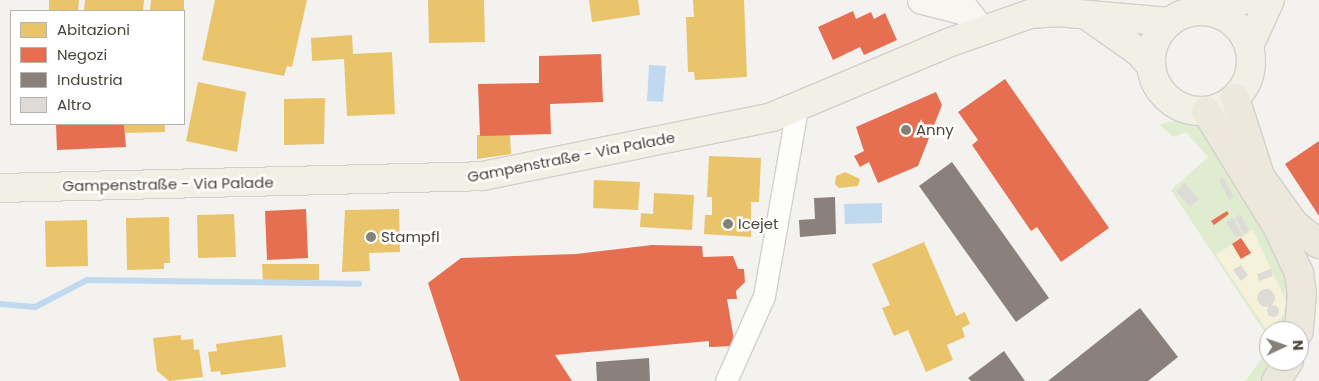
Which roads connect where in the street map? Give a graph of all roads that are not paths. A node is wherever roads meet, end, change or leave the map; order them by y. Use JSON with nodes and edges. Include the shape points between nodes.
{"nodes":[{"id":1,"x":922,"y":0,"type":"edge"},
{"id":2,"x":1243,"y":0,"type":"edge"},
{"id":3,"x":1270,"y":0,"type":"edge"},
{"id":4,"x":1212,"y":12,"type":"junction"},
{"id":5,"x":1089,"y":17,"type":"junction"},
{"id":6,"x":1170,"y":22,"type":"junction"},
{"id":7,"x":982,"y":30,"type":"junction"},
{"id":8,"x":1249,"y":46,"type":"junction"},
{"id":9,"x":1152,"y":66,"type":"junction"},
{"id":10,"x":1235,"y":98,"type":"junction"},
{"id":11,"x":797,"y":109,"type":"junction"},
{"id":12,"x":1206,"y":111,"type":"junction"},
{"id":13,"x":0,"y":188,"type":"edge"},
{"id":14,"x":1319,"y":244,"type":"edge"},
{"id":15,"x":1300,"y":321,"type":"edge"},
{"id":16,"x":726,"y":381,"type":"edge"}],
"edges":[{"from":1,"to":7,"type":"street","via":[[966,11]]},
{"from":2,"to":4,"type":"main road"},
{"from":3,"to":8,"type":"main road"},
{"from":4,"to":6,"type":"main road","via":[[1190,13]]},
{"from":4,"to":8,"type":"main road","via":[[1235,24]]},
{"from":5,"to":6,"type":"main road","name":"Gampenstraße - Via Palade"},
{"from":5,"to":7,"type":"main road","name":"Gampenstraße - Via Palade","via":[[1056,12],[1030,14]]},
{"from":5,"to":9,"type":"main road","name":"Gampenstraße - Via Palade","via":[[1139,52]]},
{"from":6,"to":9,"type":"main road","via":[[1158,37]]},
{"from":7,"to":11,"type":"main road","name":"Gampenstraße - Via Palade"},
{"from":8,"to":10,"type":"main road","via":[[1249,76]]},
{"from":9,"to":12,"type":"main road","via":[[1165,96],[1191,110]]},
{"from":10,"to":12,"type":"main road"},
{"from":10,"to":14,"type":"highway","via":[[1260,176],[1294,224]]},
{"from":11,"to":13,"type":"main road","name":"Gampenstraße - Via Palade","via":[[552,163],[464,178]]},
{"from":11,"to":16,"type":"street","via":[[764,296]]},
{"from":12,"to":15,"type":"highway","via":[[1278,228],[1299,273],[1302,294]]}]}
